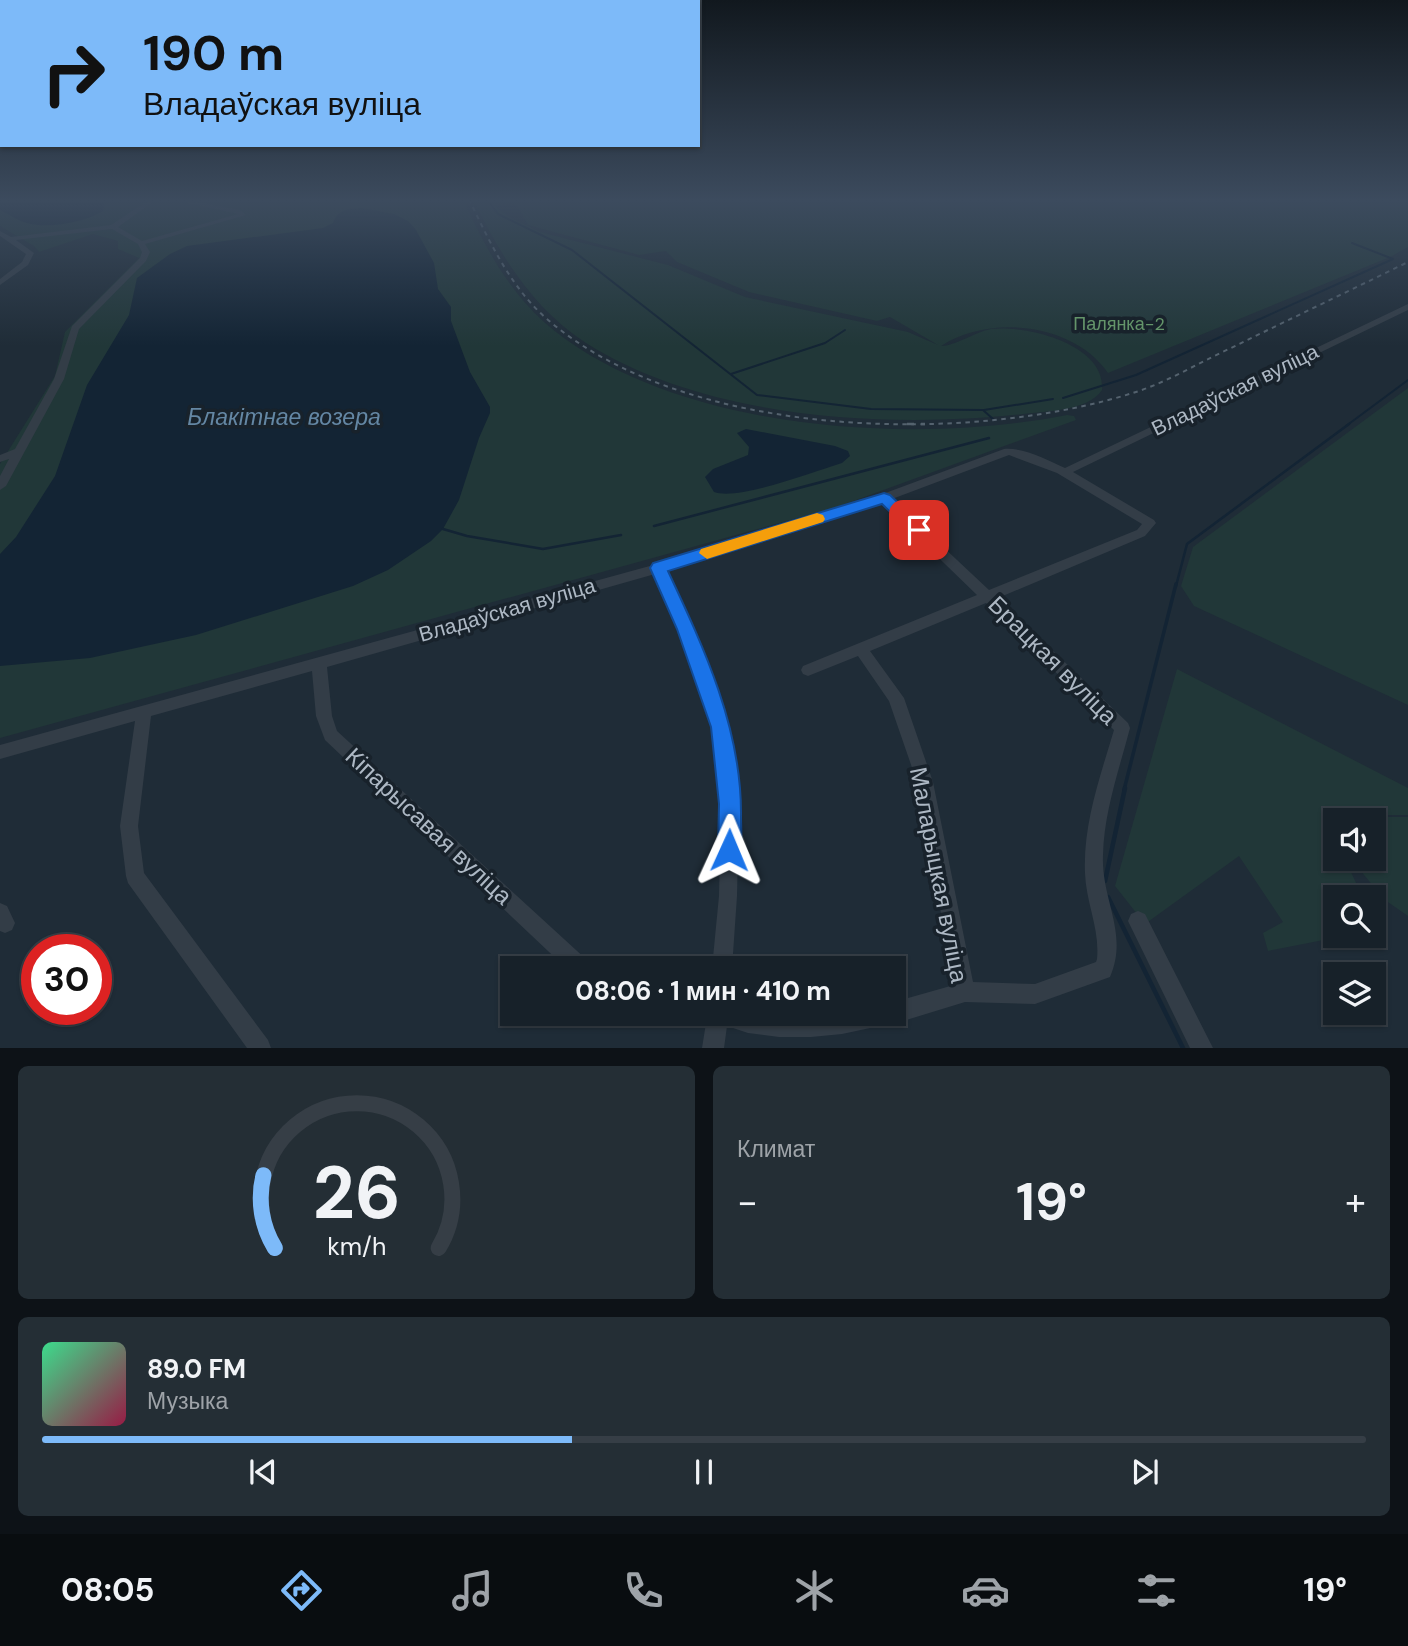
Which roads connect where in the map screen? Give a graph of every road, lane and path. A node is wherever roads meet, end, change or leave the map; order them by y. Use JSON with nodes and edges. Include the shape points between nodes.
{"nodes":[{"id":1,"x":23,"y":248,"type":"edge"},
{"id":2,"x":144,"y":248,"type":"edge"},
{"id":3,"x":21,"y":267,"type":"junction"},
{"id":4,"x":1,"y":268,"type":"edge"},
{"id":5,"x":0,"y":283,"type":"edge"},
{"id":6,"x":1408,"y":307,"type":"edge"},
{"id":7,"x":20,"y":450,"type":"junction"},
{"id":8,"x":0,"y":459,"type":"edge"},
{"id":9,"x":1063,"y":473,"type":"junction"},
{"id":10,"x":0,"y":486,"type":"edge"},
{"id":11,"x":884,"y":498,"type":"junction"},
{"id":12,"x":659,"y":568,"type":"junction"},
{"id":13,"x":987,"y":595,"type":"junction"},
{"id":14,"x":860,"y":648,"type":"junction"},
{"id":15,"x":319,"y":662,"type":"junction"},
{"id":16,"x":808,"y":670,"type":"dead end"},
{"id":17,"x":144,"y":711,"type":"junction"},
{"id":18,"x":0,"y":751,"type":"edge"},
{"id":19,"x":1138,"y":920,"type":"dead end"},
{"id":20,"x":569,"y":956,"type":"edge"},
{"id":21,"x":723,"y":956,"type":"edge"},
{"id":22,"x":965,"y":992,"type":"junction"},
{"id":23,"x":906,"y":1010,"type":"edge"},
{"id":24,"x":716,"y":1026,"type":"edge"},
{"id":25,"x":776,"y":1026,"type":"edge"},
{"id":26,"x":816,"y":1026,"type":"edge"},
{"id":27,"x":260,"y":1048,"type":"edge"},
{"id":28,"x":713,"y":1048,"type":"edge"},
{"id":29,"x":1202,"y":1048,"type":"edge"}],
"edges":[{"from":1,"to":3,"type":"street","via":[[30,253]]},
{"from":2,"to":7,"type":"street","via":[[143,259],[72,334],[59,379]]},
{"from":3,"to":4,"type":"street"},
{"from":3,"to":5,"type":"street"},
{"from":6,"to":9,"type":"street","name":"Владаўская вуліца"},
{"from":7,"to":8,"type":"street"},
{"from":7,"to":10,"type":"street"},
{"from":9,"to":11,"type":"street","name":"Владаўская вуліца","via":[[1026,454],[1008,451]]},
{"from":9,"to":13,"type":"street","via":[[1150,523],[1141,533]]},
{"from":11,"to":12,"type":"street","name":"Владаўская вуліца"},
{"from":11,"to":13,"type":"street","name":"Брацкая вуліца"},
{"from":12,"to":15,"type":"street","name":"Владаўская вуліца"},
{"from":12,"to":21,"type":"street","via":[[722,727],[730,804]]},
{"from":13,"to":14,"type":"street"},
{"from":13,"to":22,"type":"street","name":"Брацкая вуліца","via":[[1122,729],[1095,837],[1094,877],[1108,942],[1103,970],[1035,994]]},
{"from":14,"to":16,"type":"street"},
{"from":14,"to":22,"type":"street","name":"Маларыцкая вуліца","via":[[897,698],[925,782]]},
{"from":15,"to":17,"type":"street","name":"Владаўская вуліца"},
{"from":15,"to":20,"type":"street","name":"Кіпарысавая вуліца","via":[[324,716],[331,735]]},
{"from":17,"to":18,"type":"street","name":"Владаўская вуліца"},
{"from":17,"to":27,"type":"street","via":[[129,826],[135,876]]},
{"from":19,"to":29,"type":"street"},
{"from":22,"to":23,"type":"street","name":"Маларыцкая вуліца"},
{"from":24,"to":28,"type":"street"},
{"from":25,"to":26,"type":"street","name":"Маларыцкая вуліца"}]}
